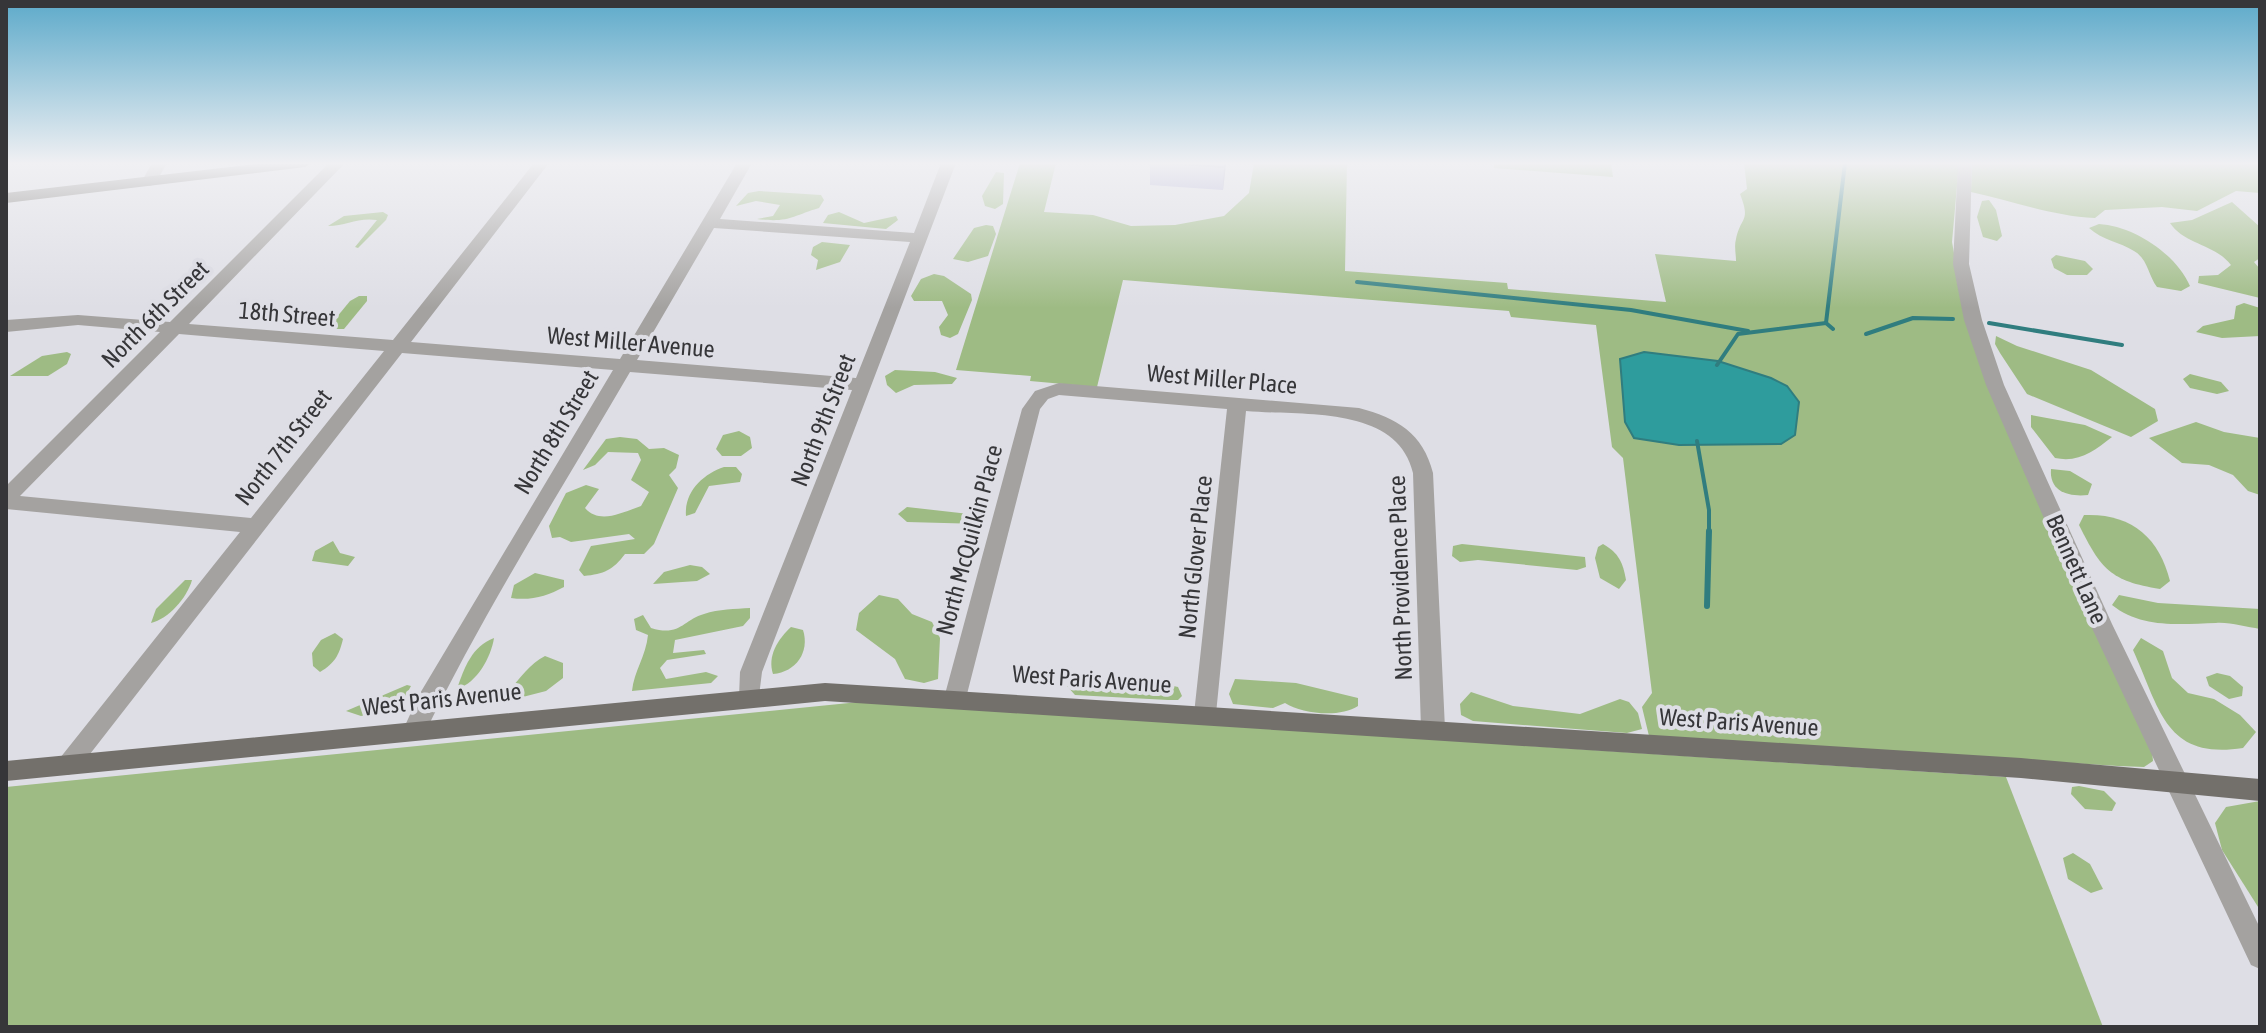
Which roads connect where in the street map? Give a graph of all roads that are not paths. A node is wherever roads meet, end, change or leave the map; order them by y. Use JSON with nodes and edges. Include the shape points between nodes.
{"nodes":[{"id":1,"x":290,"y":211,"type":"edge"},
{"id":2,"x":504,"y":211,"type":"edge"},
{"id":3,"x":717,"y":211,"type":"edge"},
{"id":4,"x":930,"y":211,"type":"edge"},
{"id":5,"x":1963,"y":211,"type":"edge"},
{"id":6,"x":710,"y":223,"type":"junction"},
{"id":7,"x":919,"y":238,"type":"junction"},
{"id":8,"x":6,"y":326,"type":"edge"},
{"id":9,"x":175,"y":328,"type":"junction"},
{"id":10,"x":396,"y":347,"type":"junction"},
{"id":11,"x":625,"y":366,"type":"junction"},
{"id":12,"x":862,"y":385,"type":"junction"},
{"id":13,"x":1038,"y":397,"type":"joint"},
{"id":14,"x":1237,"y":404,"type":"junction"},
{"id":15,"x":1401,"y":432,"type":"joint"},
{"id":16,"x":6,"y":500,"type":"edge"},
{"id":17,"x":254,"y":526,"type":"junction"},
{"id":18,"x":750,"y":697,"type":"junction"},
{"id":19,"x":955,"y":698,"type":"junction"},
{"id":20,"x":1205,"y":714,"type":"junction"},
{"id":21,"x":1433,"y":729,"type":"junction"},
{"id":22,"x":415,"y":730,"type":"junction"},
{"id":23,"x":68,"y":765,"type":"junction"},
{"id":24,"x":6,"y":771,"type":"edge"},
{"id":25,"x":2176,"y":780,"type":"junction"},
{"id":26,"x":2260,"y":790,"type":"edge"},
{"id":27,"x":2260,"y":956,"type":"edge"}],
"edges":[{"from":1,"to":9,"type":"street","name":"North 6th Street"},
{"from":2,"to":10,"type":"street","name":"North 7th Street"},
{"from":3,"to":6,"type":"street","name":"North 8th Street"},
{"from":4,"to":7,"type":"street","name":"North 9th Street"},
{"from":5,"to":25,"type":"street","name":"Bennett Lane","via":[[1961,264],[1995,385]]},
{"from":6,"to":7,"type":"street"},
{"from":6,"to":11,"type":"street","name":"North 8th Street"},
{"from":7,"to":12,"type":"street","name":"North 9th Street"},
{"from":8,"to":9,"type":"street","via":[[66,319]]},
{"from":9,"to":10,"type":"street","name":"18th Street"},
{"from":9,"to":16,"type":"street","name":"North 6th Street"},
{"from":10,"to":11,"type":"street","name":"West Miller Avenue"},
{"from":10,"to":17,"type":"street","name":"North 7th Street"},
{"from":11,"to":12,"type":"street","name":"West Miller Avenue"},
{"from":11,"to":22,"type":"street","name":"North 8th Street","via":[[449,663]]},
{"from":12,"to":18,"type":"street","name":"North 9th Street","via":[[751,672]]},
{"from":13,"to":14,"type":"street","name":"West Miller Place","via":[[1059,389]]},
{"from":13,"to":19,"type":"street","name":"North McQuilkin Place"},
{"from":14,"to":15,"type":"street","name":"West Miller Place","via":[[1359,414]]},
{"from":14,"to":20,"type":"street","name":"North Glover Place"},
{"from":15,"to":21,"type":"street","name":"North Providence Place","via":[[1417,450],[1423,473]]},
{"from":16,"to":17,"type":"street"},
{"from":17,"to":23,"type":"street","name":"North 7th Street"},
{"from":18,"to":19,"type":"main road","name":"West Paris Avenue","via":[[853,692]]},
{"from":18,"to":22,"type":"main road","name":"West Paris Avenue"},
{"from":19,"to":20,"type":"main road","name":"West Paris Avenue"},
{"from":20,"to":21,"type":"main road","name":"West Paris Avenue"},
{"from":21,"to":25,"type":"main road","name":"West Paris Avenue"},
{"from":22,"to":23,"type":"main road","name":"West Paris Avenue"},
{"from":23,"to":24,"type":"main road","name":"West Paris Avenue"},
{"from":25,"to":26,"type":"main road","name":"West Paris Avenue"},
{"from":25,"to":27,"type":"street","name":"Bennett Lane"}]}
